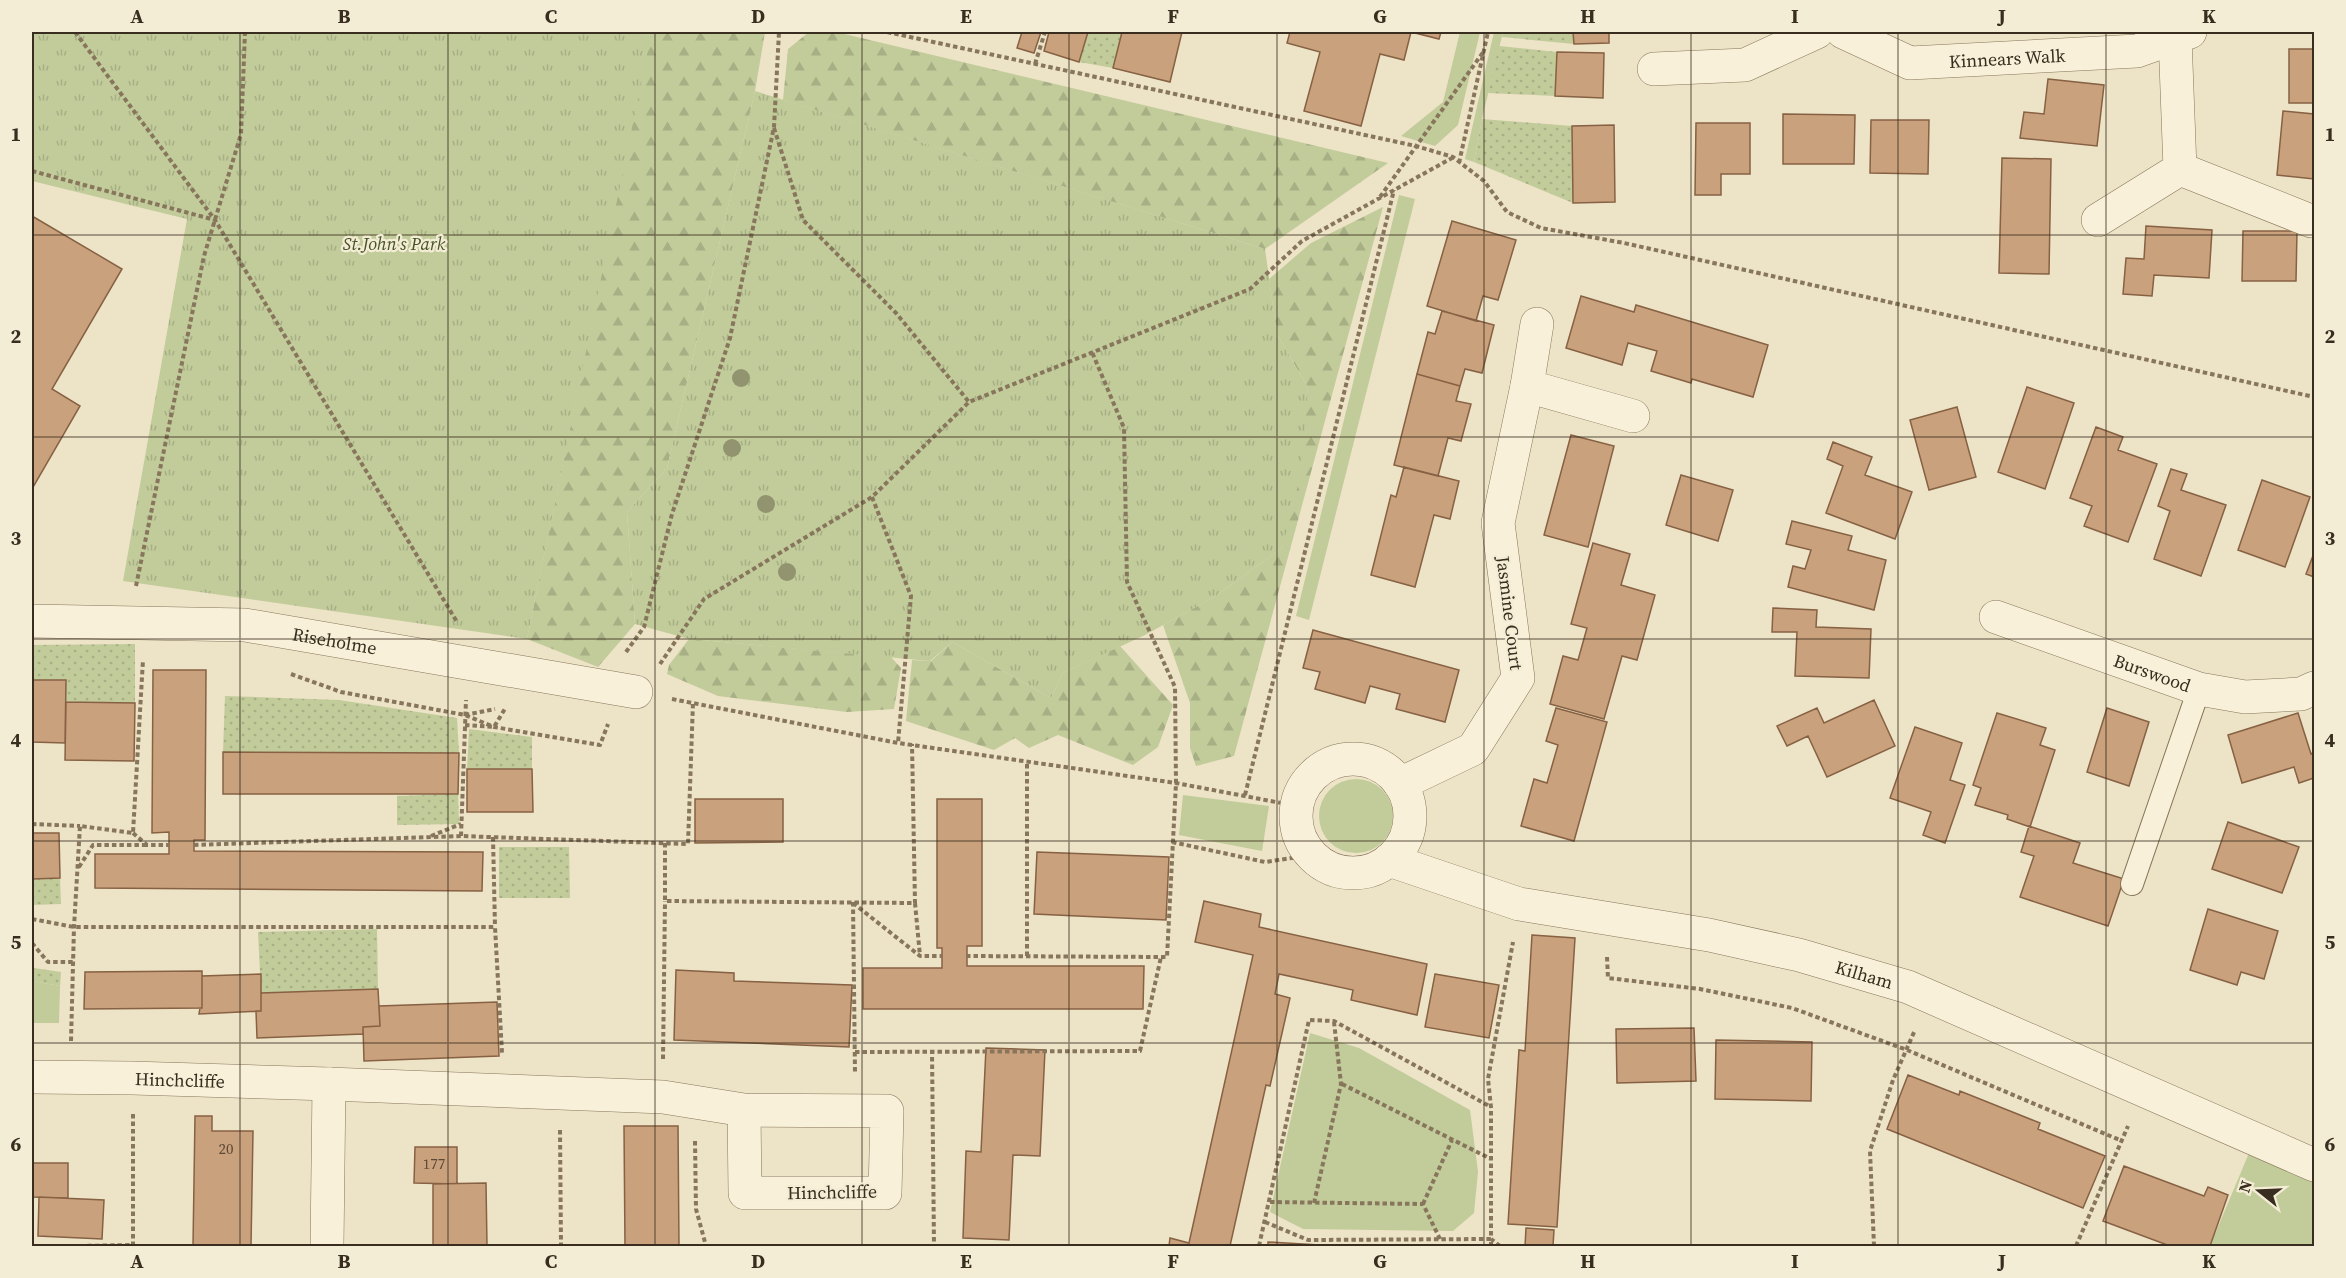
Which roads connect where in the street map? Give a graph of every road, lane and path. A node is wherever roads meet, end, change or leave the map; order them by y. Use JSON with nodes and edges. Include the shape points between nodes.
{"nodes":[{"id":1,"x":75,"y":32,"type":"edge"},
{"id":2,"x":245,"y":32,"type":"edge"},
{"id":3,"x":779,"y":32,"type":"edge"},
{"id":4,"x":887,"y":32,"type":"edge"},
{"id":5,"x":1045,"y":32,"type":"edge"},
{"id":6,"x":1488,"y":32,"type":"edge"},
{"id":7,"x":1817,"y":32,"type":"edge"},
{"id":8,"x":1843,"y":32,"type":"edge"},
{"id":9,"x":2183,"y":34,"type":"edge"},
{"id":10,"x":1484,"y":51,"type":"junction"},
{"id":11,"x":1035,"y":64,"type":"junction"},
{"id":12,"x":1654,"y":69,"type":"dead end"},
{"id":13,"x":774,"y":127,"type":"junction"},
{"id":14,"x":1416,"y":146,"type":"junction"},
{"id":15,"x":1453,"y":158,"type":"junction"},
{"id":16,"x":1459,"y":163,"type":"junction"},
{"id":17,"x":2180,"y":169,"type":"junction"},
{"id":18,"x":32,"y":171,"type":"edge"},
{"id":19,"x":1394,"y":190,"type":"junction"},
{"id":20,"x":1379,"y":199,"type":"junction"},
{"id":21,"x":216,"y":220,"type":"junction"},
{"id":22,"x":2098,"y":220,"type":"dead end"},
{"id":23,"x":2311,"y":221,"type":"dead end"},
{"id":24,"x":1537,"y":324,"type":"dead end"},
{"id":25,"x":1092,"y":352,"type":"junction"},
{"id":26,"x":1527,"y":386,"type":"junction"},
{"id":27,"x":2314,"y":397,"type":"edge"},
{"id":28,"x":969,"y":402,"type":"junction"},
{"id":29,"x":1633,"y":416,"type":"dead end"},
{"id":30,"x":872,"y":497,"type":"junction"},
{"id":31,"x":1996,"y":617,"type":"dead end"},
{"id":32,"x":32,"y":621,"type":"edge"},
{"id":33,"x":137,"y":623,"type":"junction"},
{"id":34,"x":475,"y":664,"type":"junction"},
{"id":35,"x":288,"y":673,"type":"dead end"},
{"id":36,"x":2314,"y":688,"type":"edge"},
{"id":37,"x":618,"y":689,"type":"junction"},
{"id":38,"x":2199,"y":689,"type":"junction"},
{"id":39,"x":693,"y":702,"type":"junction"},
{"id":40,"x":516,"y":704,"type":"dead end"},
{"id":41,"x":507,"y":706,"type":"junction"},
{"id":42,"x":465,"y":715,"type":"junction"},
{"id":43,"x":465,"y":724,"type":"junction"},
{"id":44,"x":494,"y":727,"type":"junction"},
{"id":45,"x":898,"y":743,"type":"junction"},
{"id":46,"x":912,"y":744,"type":"junction"},
{"id":47,"x":1027,"y":761,"type":"junction"},
{"id":48,"x":1176,"y":783,"type":"junction"},
{"id":49,"x":1400,"y":784,"type":"junction"},
{"id":50,"x":1245,"y":795,"type":"junction"},
{"id":51,"x":1297,"y":806,"type":"junction"},
{"id":52,"x":32,"y":824,"type":"edge"},
{"id":53,"x":461,"y":824,"type":"junction"},
{"id":54,"x":80,"y":826,"type":"junction"},
{"id":55,"x":134,"y":833,"type":"junction"},
{"id":56,"x":460,"y":836,"type":"junction"},
{"id":57,"x":493,"y":837,"type":"junction"},
{"id":58,"x":426,"y":838,"type":"junction"},
{"id":59,"x":1173,"y":842,"type":"junction"},
{"id":60,"x":665,"y":843,"type":"junction"},
{"id":61,"x":147,"y":845,"type":"junction"},
{"id":62,"x":169,"y":845,"type":"dead end"},
{"id":63,"x":194,"y":846,"type":"dead end"},
{"id":64,"x":1312,"y":855,"type":"junction"},
{"id":65,"x":1389,"y":860,"type":"junction"},
{"id":66,"x":79,"y":868,"type":"junction"},
{"id":67,"x":2132,"y":884,"type":"dead end"},
{"id":68,"x":665,"y":901,"type":"junction"},
{"id":69,"x":853,"y":902,"type":"junction"},
{"id":70,"x":915,"y":903,"type":"junction"},
{"id":71,"x":1519,"y":904,"type":"junction"},
{"id":72,"x":32,"y":919,"type":"edge"},
{"id":73,"x":74,"y":927,"type":"junction"},
{"id":74,"x":495,"y":927,"type":"junction"},
{"id":75,"x":32,"y":935,"type":"edge"},
{"id":76,"x":32,"y":943,"type":"edge"},
{"id":77,"x":1607,"y":950,"type":"dead end"},
{"id":78,"x":920,"y":956,"type":"junction"},
{"id":79,"x":942,"y":956,"type":"dead end"},
{"id":80,"x":966,"y":956,"type":"dead end"},
{"id":81,"x":1027,"y":956,"type":"junction"},
{"id":82,"x":1161,"y":957,"type":"junction"},
{"id":83,"x":73,"y":962,"type":"junction"},
{"id":84,"x":1930,"y":996,"type":"junction"},
{"id":85,"x":1334,"y":1021,"type":"junction"},
{"id":86,"x":1907,"y":1050,"type":"junction"},
{"id":87,"x":855,"y":1052,"type":"junction"},
{"id":88,"x":32,"y":1077,"type":"edge"},
{"id":89,"x":71,"y":1077,"type":"junction"},
{"id":90,"x":132,"y":1078,"type":"junction"},
{"id":91,"x":329,"y":1084,"type":"junction"},
{"id":92,"x":1341,"y":1084,"type":"junction"},
{"id":93,"x":2144,"y":1089,"type":"junction"},
{"id":94,"x":504,"y":1091,"type":"junction"},
{"id":95,"x":560,"y":1093,"type":"junction"},
{"id":96,"x":663,"y":1097,"type":"junction"},
{"id":97,"x":695,"y":1102,"type":"junction"},
{"id":98,"x":1491,"y":1107,"type":"junction"},
{"id":99,"x":744,"y":1110,"type":"junction"},
{"id":100,"x":855,"y":1111,"type":"junction"},
{"id":101,"x":1452,"y":1140,"type":"junction"},
{"id":102,"x":2122,"y":1141,"type":"junction"},
{"id":103,"x":1491,"y":1159,"type":"junction"},
{"id":104,"x":2314,"y":1165,"type":"edge"},
{"id":105,"x":1270,"y":1202,"type":"junction"},
{"id":106,"x":1314,"y":1203,"type":"junction"},
{"id":107,"x":1423,"y":1204,"type":"junction"},
{"id":108,"x":1265,"y":1222,"type":"junction"},
{"id":109,"x":1440,"y":1239,"type":"junction"},
{"id":110,"x":1491,"y":1239,"type":"junction"},
{"id":111,"x":80,"y":1246,"type":"edge"},
{"id":112,"x":133,"y":1246,"type":"edge"},
{"id":113,"x":327,"y":1246,"type":"edge"},
{"id":114,"x":561,"y":1246,"type":"edge"},
{"id":115,"x":706,"y":1246,"type":"edge"},
{"id":116,"x":1259,"y":1246,"type":"edge"},
{"id":117,"x":1491,"y":1246,"type":"edge"},
{"id":118,"x":1500,"y":1246,"type":"edge"},
{"id":119,"x":1855,"y":1246,"type":"edge"},
{"id":120,"x":1874,"y":1246,"type":"edge"},
{"id":121,"x":2076,"y":1246,"type":"edge"}],
"edges":[{"from":1,"to":21,"type":"path"},
{"from":2,"to":21,"type":"path","via":[[241,134]]},
{"from":3,"to":13,"type":"path"},
{"from":4,"to":11,"type":"path"},
{"from":5,"to":11,"type":"path"},
{"from":6,"to":10,"type":"path"},
{"from":7,"to":12,"type":"street","via":[[1744,65]]},
{"from":8,"to":9,"type":"street","name":"Kinnears Walk","via":[[1910,63],[2137,51]]},
{"from":9,"to":17,"type":"street","name":"Kinnears Walk"},
{"from":10,"to":14,"type":"path"},
{"from":10,"to":16,"type":"path"},
{"from":11,"to":14,"type":"path"},
{"from":13,"to":28,"type":"path","via":[[803,220],[896,313]]},
{"from":13,"to":37,"type":"path","via":[[730,339],[672,514],[644,627]]},
{"from":14,"to":15,"type":"path"},
{"from":14,"to":20,"type":"path"},
{"from":15,"to":16,"type":"path"},
{"from":15,"to":19,"type":"path"},
{"from":16,"to":27,"type":"path","via":[[1484,181],[1507,212],[1541,228],[1624,243]]},
{"from":17,"to":22,"type":"street"},
{"from":17,"to":23,"type":"street"},
{"from":18,"to":21,"type":"path"},
{"from":19,"to":20,"type":"path"},
{"from":19,"to":50,"type":"path"},
{"from":20,"to":25,"type":"path","via":[[1302,241],[1250,288]]},
{"from":21,"to":33,"type":"path","via":[[204,256]]},
{"from":21,"to":34,"type":"path"},
{"from":24,"to":26,"type":"street","name":"Jasmine Court"},
{"from":25,"to":28,"type":"path"},
{"from":25,"to":48,"type":"path","via":[[1124,428],[1127,582],[1175,687]]},
{"from":26,"to":29,"type":"street"},
{"from":26,"to":49,"type":"street","name":"Jasmine Court","via":[[1498,523],[1518,678],[1473,749]]},
{"from":28,"to":30,"type":"path"},
{"from":30,"to":37,"type":"path","via":[[704,599],[663,662]]},
{"from":30,"to":45,"type":"path","via":[[911,596]]},
{"from":31,"to":38,"type":"street","name":"Burswood"},
{"from":32,"to":33,"type":"street","name":"Riseholme"},
{"from":33,"to":34,"type":"street","name":"Riseholme","via":[[245,625]]},
{"from":33,"to":55,"type":"path"},
{"from":34,"to":37,"type":"street","name":"Riseholme"},
{"from":34,"to":42,"type":"path"},
{"from":35,"to":42,"type":"path","via":[[341,692]]},
{"from":36,"to":38,"type":"street","name":"Burswood","via":[[2301,694],[2245,697]]},
{"from":37,"to":39,"type":"path"},
{"from":37,"to":44,"type":"path","via":[[600,745]]},
{"from":38,"to":67,"type":"lane"},
{"from":39,"to":45,"type":"path"},
{"from":39,"to":60,"type":"path","via":[[688,844]]},
{"from":40,"to":41,"type":"path"},
{"from":41,"to":42,"type":"path"},
{"from":41,"to":44,"type":"path"},
{"from":42,"to":43,"type":"path"},
{"from":42,"to":44,"type":"path"},
{"from":43,"to":44,"type":"path"},
{"from":43,"to":53,"type":"path"},
{"from":45,"to":46,"type":"path"},
{"from":46,"to":47,"type":"path"},
{"from":46,"to":70,"type":"path"},
{"from":47,"to":48,"type":"path"},
{"from":47,"to":81,"type":"path"},
{"from":48,"to":50,"type":"path"},
{"from":48,"to":59,"type":"path"},
{"from":49,"to":51,"type":"street","via":[[1387,770],[1370,761],[1351,758],[1332,762],[1315,772],[1303,787]]},
{"from":49,"to":65,"type":"street","via":[[1407,799],[1409,824],[1400,848]]},
{"from":50,"to":51,"type":"path"},
{"from":51,"to":64,"type":"street","via":[[1302,840]]},
{"from":52,"to":54,"type":"path"},
{"from":53,"to":56,"type":"path"},
{"from":53,"to":58,"type":"path"},
{"from":54,"to":55,"type":"path"},
{"from":54,"to":66,"type":"path"},
{"from":55,"to":61,"type":"path"},
{"from":56,"to":57,"type":"path"},
{"from":56,"to":58,"type":"path"},
{"from":57,"to":60,"type":"path"},
{"from":57,"to":74,"type":"path"},
{"from":58,"to":63,"type":"path"},
{"from":59,"to":64,"type":"path","via":[[1265,862]]},
{"from":59,"to":82,"type":"path","via":[[1167,957]]},
{"from":60,"to":68,"type":"path"},
{"from":61,"to":62,"type":"path"},
{"from":61,"to":66,"type":"path","via":[[93,845]]},
{"from":64,"to":65,"type":"street","via":[[1333,868],[1358,873]]},
{"from":65,"to":71,"type":"street","name":"Kilham"},
{"from":66,"to":73,"type":"path"},
{"from":68,"to":69,"type":"path"},
{"from":68,"to":96,"type":"path"},
{"from":69,"to":70,"type":"path"},
{"from":69,"to":78,"type":"path"},
{"from":69,"to":87,"type":"path"},
{"from":70,"to":78,"type":"path"},
{"from":71,"to":84,"type":"street","name":"Kilham","via":[[1709,935],[1799,955]]},
{"from":71,"to":98,"type":"path","via":[[1488,1080]]},
{"from":72,"to":73,"type":"path"},
{"from":72,"to":75,"type":"path"},
{"from":73,"to":74,"type":"path"},
{"from":73,"to":83,"type":"path"},
{"from":74,"to":94,"type":"path"},
{"from":76,"to":83,"type":"path","via":[[48,962]]},
{"from":77,"to":86,"type":"path","via":[[1608,978],[1700,989],[1792,1008]]},
{"from":78,"to":79,"type":"path"},
{"from":80,"to":81,"type":"path"},
{"from":81,"to":82,"type":"path"},
{"from":82,"to":87,"type":"path","via":[[1140,1051]]},
{"from":83,"to":89,"type":"path"},
{"from":84,"to":86,"type":"path"},
{"from":84,"to":93,"type":"street","name":"Kilham"},
{"from":85,"to":92,"type":"path"},
{"from":85,"to":98,"type":"path"},
{"from":85,"to":105,"type":"path","via":[[1309,1020]]},
{"from":86,"to":102,"type":"path"},
{"from":86,"to":120,"type":"path","via":[[1870,1150]]},
{"from":87,"to":100,"type":"path"},
{"from":88,"to":89,"type":"street","name":"Hinchcliffe"},
{"from":89,"to":90,"type":"street","name":"Hinchcliffe"},
{"from":90,"to":91,"type":"street","name":"Hinchcliffe"},
{"from":90,"to":112,"type":"path"},
{"from":91,"to":94,"type":"street","name":"Hinchcliffe"},
{"from":91,"to":113,"type":"street"},
{"from":92,"to":101,"type":"path"},
{"from":92,"to":106,"type":"path"},
{"from":93,"to":102,"type":"path"},
{"from":93,"to":104,"type":"street","name":"Kilham"},
{"from":94,"to":95,"type":"street","name":"Hinchcliffe"},
{"from":95,"to":96,"type":"street","name":"Hinchcliffe"},
{"from":95,"to":114,"type":"path"},
{"from":96,"to":97,"type":"street","name":"Hinchcliffe"},
{"from":97,"to":99,"type":"street","name":"Hinchcliffe"},
{"from":97,"to":115,"type":"path","via":[[696,1209]]},
{"from":98,"to":103,"type":"path"},
{"from":99,"to":100,"type":"street","name":"Hinchcliffe"},
{"from":99,"to":100,"type":"street","name":"Hinchcliffe","via":[[745,1193],[885,1193],[887,1111]]},
{"from":101,"to":103,"type":"path"},
{"from":101,"to":107,"type":"path"},
{"from":102,"to":121,"type":"path"},
{"from":103,"to":110,"type":"path"},
{"from":105,"to":106,"type":"path"},
{"from":105,"to":108,"type":"path"},
{"from":106,"to":107,"type":"path"},
{"from":107,"to":109,"type":"path"},
{"from":108,"to":109,"type":"path","via":[[1308,1240]]},
{"from":108,"to":116,"type":"path"},
{"from":109,"to":110,"type":"path"},
{"from":110,"to":117,"type":"path"},
{"from":110,"to":118,"type":"path"},
{"from":111,"to":112,"type":"path"},
{"from":119,"to":120,"type":"path"}]}
